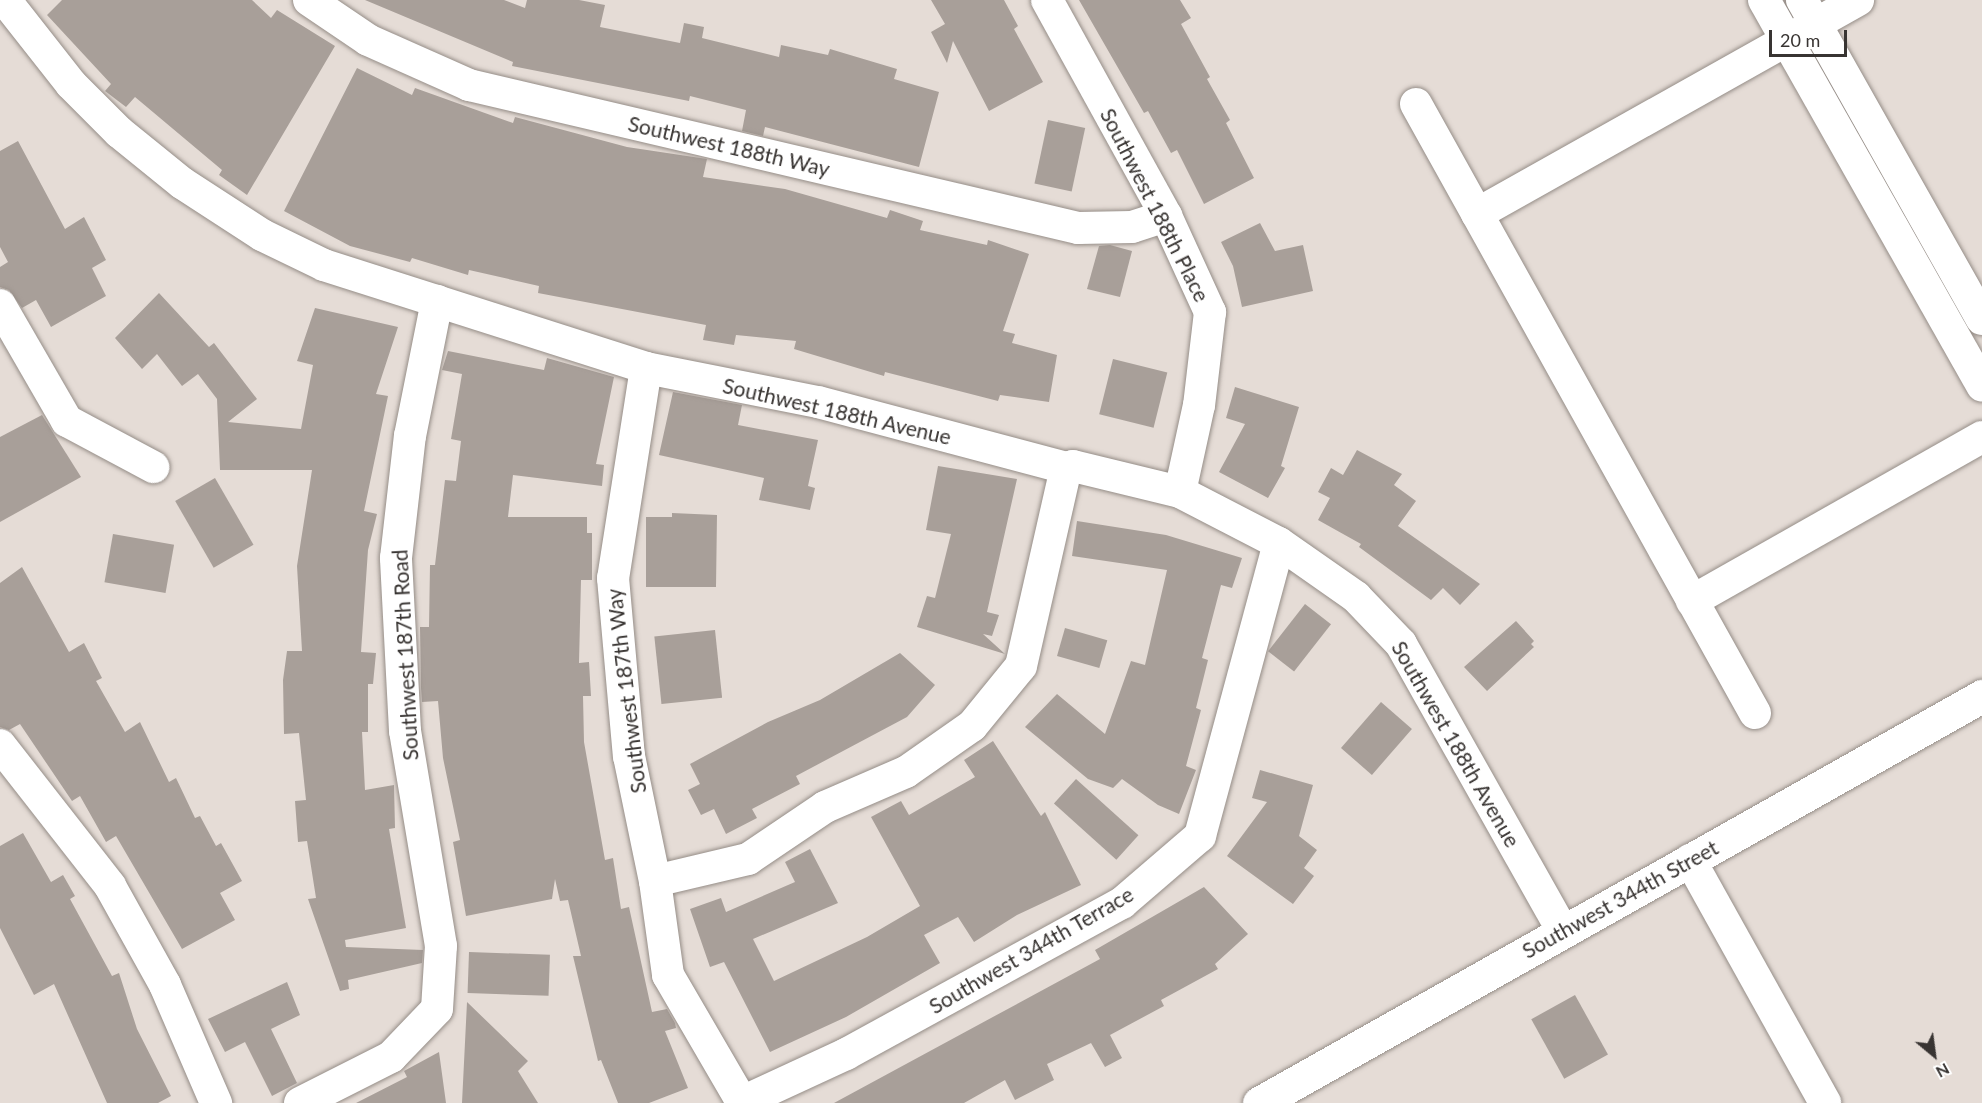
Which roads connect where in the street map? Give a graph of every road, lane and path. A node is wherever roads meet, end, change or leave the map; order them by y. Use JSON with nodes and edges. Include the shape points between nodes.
{"nodes":[{"id":1,"x":5,"y":0,"type":"edge"},
{"id":2,"x":309,"y":0,"type":"edge"},
{"id":3,"x":1047,"y":0,"type":"edge"},
{"id":4,"x":1764,"y":0,"type":"edge"},
{"id":5,"x":1858,"y":0,"type":"edge"},
{"id":6,"x":1808,"y":12,"type":"edge"},
{"id":7,"x":1786,"y":41,"type":"junction"},
{"id":8,"x":1416,"y":104,"type":"dead end"},
{"id":9,"x":1477,"y":214,"type":"junction"},
{"id":10,"x":1166,"y":216,"type":"junction"},
{"id":11,"x":437,"y":301,"type":"junction"},
{"id":12,"x":0,"y":305,"type":"edge"},
{"id":13,"x":1982,"y":319,"type":"edge"},
{"id":14,"x":646,"y":368,"type":"junction"},
{"id":15,"x":1982,"y":386,"type":"edge"},
{"id":16,"x":1982,"y":437,"type":"edge"},
{"id":17,"x":153,"y":467,"type":"dead end"},
{"id":18,"x":1066,"y":468,"type":"junction"},
{"id":19,"x":1179,"y":492,"type":"junction"},
{"id":20,"x":1279,"y":543,"type":"junction"},
{"id":21,"x":1692,"y":601,"type":"junction"},
{"id":22,"x":1982,"y":696,"type":"edge"},
{"id":23,"x":1755,"y":713,"type":"dead end"},
{"id":24,"x":0,"y":745,"type":"edge"},
{"id":25,"x":1690,"y":860,"type":"junction"},
{"id":26,"x":655,"y":881,"type":"junction"},
{"id":27,"x":1563,"y":932,"type":"junction"},
{"id":28,"x":741,"y":1102,"type":"edge"},
{"id":29,"x":216,"y":1103,"type":"edge"},
{"id":30,"x":300,"y":1103,"type":"edge"},
{"id":31,"x":1259,"y":1103,"type":"edge"},
{"id":32,"x":1825,"y":1103,"type":"edge"}],
"edges":[{"from":1,"to":11,"type":"street","name":"Southwest 188th Avenue","via":[[71,84],[119,132],[182,183],[262,235],[324,265]]},
{"from":2,"to":10,"type":"street","name":"Southwest 188th Way","via":[[368,40],[469,85],[1078,228],[1132,227]]},
{"from":3,"to":10,"type":"street","name":"Southwest 188th Place"},
{"from":4,"to":7,"type":"street"},
{"from":5,"to":6,"type":"street"},
{"from":6,"to":7,"type":"street"},
{"from":6,"to":13,"type":"street"},
{"from":7,"to":9,"type":"street"},
{"from":7,"to":15,"type":"street"},
{"from":8,"to":9,"type":"street"},
{"from":9,"to":21,"type":"street"},
{"from":10,"to":19,"type":"street","name":"Southwest 188th Place","via":[[1210,312],[1199,405]]},
{"from":11,"to":14,"type":"street","name":"Southwest 188th Avenue"},
{"from":11,"to":30,"type":"street","name":"Southwest 187th Road","via":[[410,436],[396,558],[405,731],[441,946],[437,1009],[391,1057]]},
{"from":12,"to":17,"type":"street","via":[[67,421]]},
{"from":14,"to":18,"type":"street","name":"Southwest 188th Avenue","via":[[818,402]]},
{"from":14,"to":26,"type":"street","name":"Southwest 187th Way","via":[[613,578],[629,756]]},
{"from":16,"to":21,"type":"street"},
{"from":18,"to":19,"type":"street","name":"Southwest 188th Avenue","via":[[1073,466]]},
{"from":18,"to":26,"type":"street","via":[[1021,666],[972,726],[906,772],[825,807],[748,859]]},
{"from":19,"to":20,"type":"street","name":"Southwest 188th Avenue"},
{"from":20,"to":27,"type":"street","name":"Southwest 188th Avenue","via":[[1356,597],[1401,644]]},
{"from":20,"to":28,"type":"street","name":"Southwest 344th Terrace","via":[[1200,836],[1122,903],[846,1054]]},
{"from":21,"to":23,"type":"street"},
{"from":22,"to":25,"type":"main road","name":"Southwest 344th Street"},
{"from":24,"to":29,"type":"street","via":[[110,886],[165,985]]},
{"from":25,"to":27,"type":"main road","name":"Southwest 344th Street"},
{"from":25,"to":32,"type":"street"},
{"from":26,"to":28,"type":"street","name":"Southwest 187th Way","via":[[668,975]]},
{"from":27,"to":31,"type":"main road","name":"Southwest 344th Street"}]}
